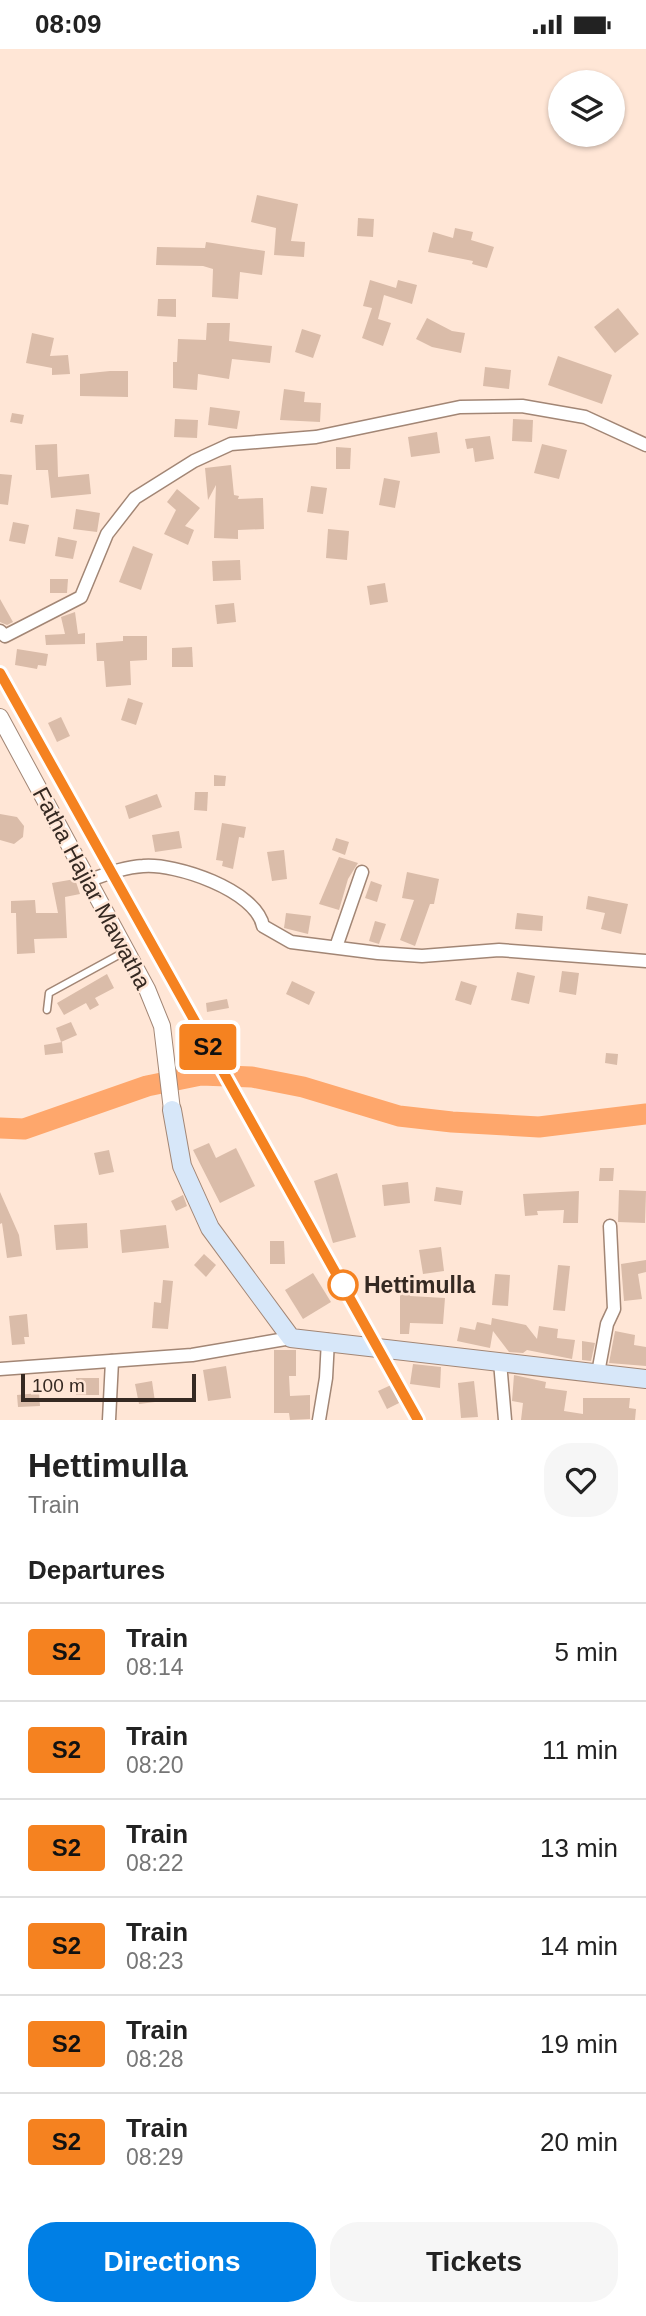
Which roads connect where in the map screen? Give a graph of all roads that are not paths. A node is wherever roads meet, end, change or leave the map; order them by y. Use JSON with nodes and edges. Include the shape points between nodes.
{"nodes":[{"id":1,"x":646,"y":445,"type":"edge"},
{"id":2,"x":0,"y":631,"type":"edge"},
{"id":3,"x":0,"y":717,"type":"edge"},
{"id":4,"x":362,"y":871,"type":"dead end"},
{"id":5,"x":90,"y":880,"type":"junction"},
{"id":6,"x":335,"y":947,"type":"junction"},
{"id":7,"x":126,"y":951,"type":"junction"},
{"id":8,"x":646,"y":961,"type":"edge"},
{"id":9,"x":47,"y":1010,"type":"dead end"},
{"id":10,"x":172,"y":1110,"type":"joint"},
{"id":11,"x":610,"y":1226,"type":"dead end"},
{"id":12,"x":291,"y":1338,"type":"junction"},
{"id":13,"x":328,"y":1340,"type":"junction"},
{"id":14,"x":112,"y":1361,"type":"junction"},
{"id":15,"x":500,"y":1362,"type":"junction"},
{"id":16,"x":0,"y":1369,"type":"edge"},
{"id":17,"x":598,"y":1373,"type":"junction"},
{"id":18,"x":646,"y":1379,"type":"edge"},
{"id":19,"x":109,"y":1420,"type":"edge"},
{"id":20,"x":319,"y":1420,"type":"edge"},
{"id":21,"x":505,"y":1420,"type":"edge"}],
"edges":[{"from":1,"to":2,"type":"street","via":[[585,417],[522,406],[460,407],[316,437],[231,444],[135,498],[107,534],[81,597],[5,636]]},
{"from":3,"to":5,"type":"street","name":"Fatha Hajiar Mawatha"},
{"from":4,"to":6,"type":"street"},
{"from":5,"to":6,"type":"street","via":[[145,865],[187,874],[231,888],[250,902],[263,926],[291,942]]},
{"from":5,"to":7,"type":"street","name":"Fatha Hajiar Mawatha"},
{"from":6,"to":8,"type":"street","via":[[422,956],[499,950]]},
{"from":7,"to":9,"type":"lane","via":[[49,993]]},
{"from":7,"to":10,"type":"street","name":"Fatha Hajiar Mawatha","via":[[162,1026]]},
{"from":10,"to":12,"type":"main road","via":[[182,1166],[211,1228]]},
{"from":11,"to":17,"type":"street","via":[[614,1309]]},
{"from":12,"to":13,"type":"main road"},
{"from":12,"to":14,"type":"street","via":[[192,1355]]},
{"from":13,"to":15,"type":"main road"},
{"from":13,"to":20,"type":"street"},
{"from":14,"to":16,"type":"street"},
{"from":14,"to":19,"type":"street"},
{"from":15,"to":17,"type":"main road"},
{"from":15,"to":21,"type":"street"},
{"from":17,"to":18,"type":"main road"}]}
